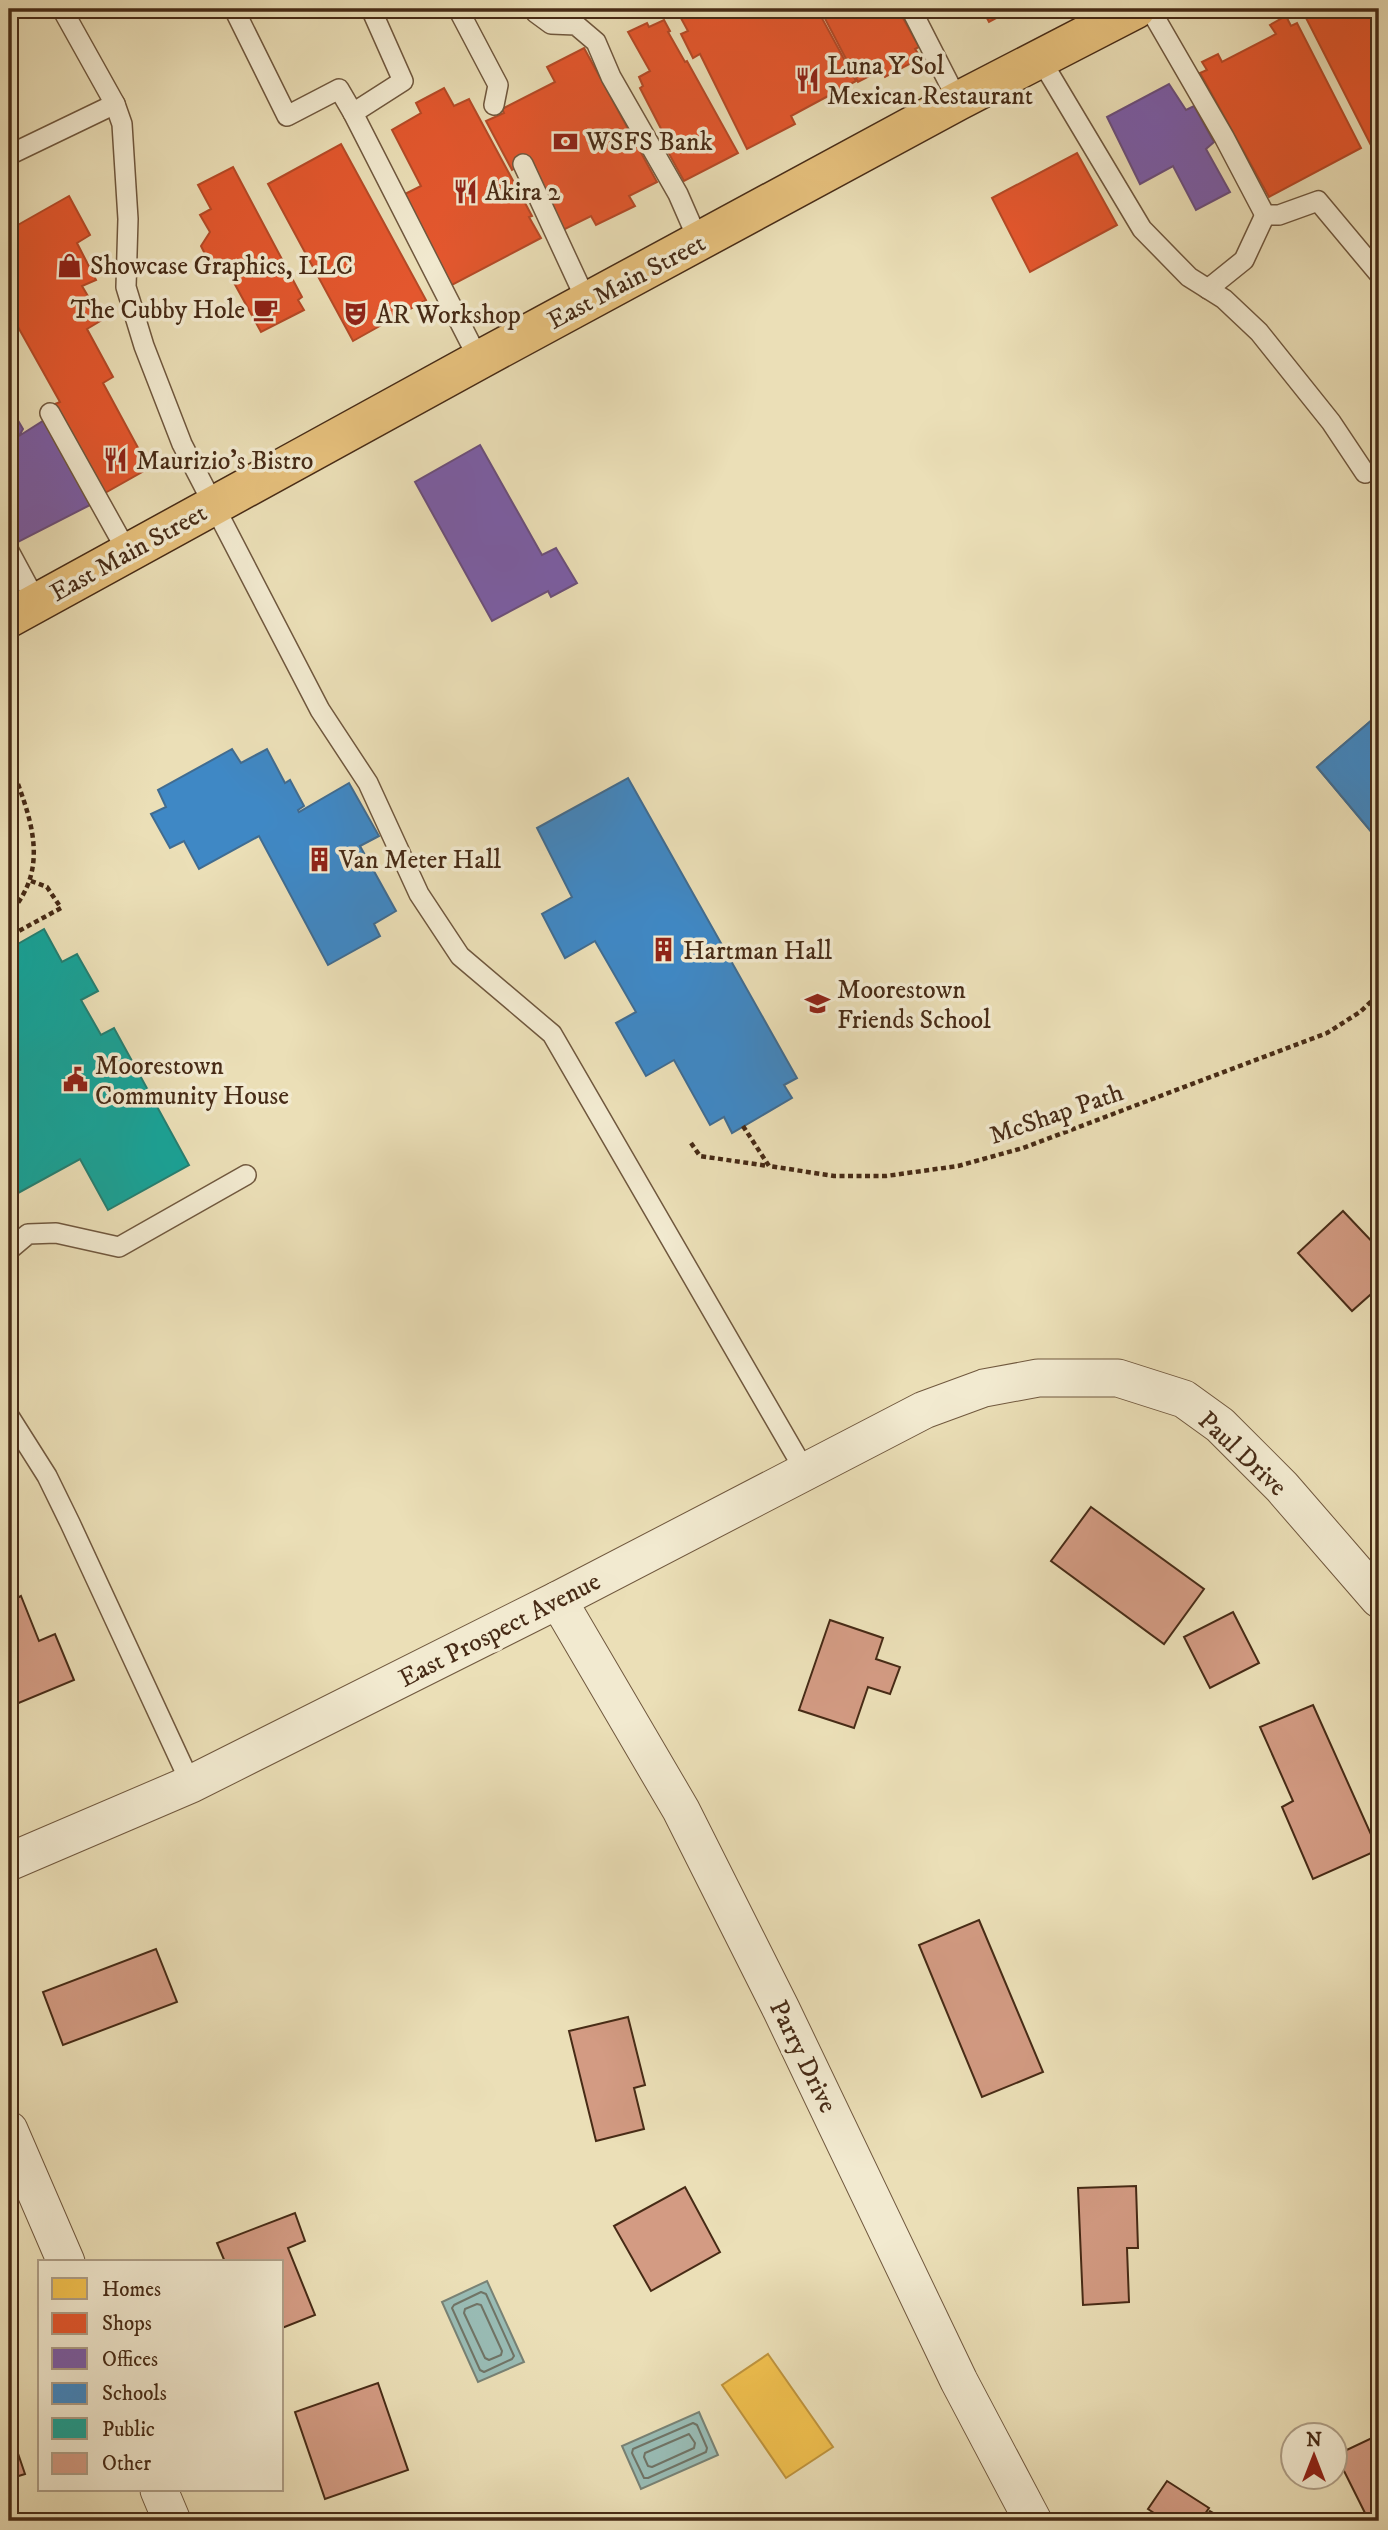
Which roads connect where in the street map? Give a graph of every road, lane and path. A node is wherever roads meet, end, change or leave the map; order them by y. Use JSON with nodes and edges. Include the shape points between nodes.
{"nodes":[{"id":1,"x":62,"y":9,"type":"edge"},
{"id":2,"x":234,"y":9,"type":"edge"},
{"id":3,"x":371,"y":9,"type":"edge"},
{"id":4,"x":458,"y":9,"type":"edge"},
{"id":5,"x":534,"y":9,"type":"edge"},
{"id":6,"x":911,"y":9,"type":"edge"},
{"id":7,"x":1136,"y":9,"type":"edge"},
{"id":8,"x":1150,"y":9,"type":"edge"},
{"id":9,"x":1041,"y":60,"type":"junction"},
{"id":10,"x":958,"y":101,"type":"junction"},
{"id":11,"x":115,"y":104,"type":"junction"},
{"id":12,"x":494,"y":105,"type":"dead end"},
{"id":13,"x":353,"y":113,"type":"junction"},
{"id":14,"x":9,"y":155,"type":"edge"},
{"id":15,"x":523,"y":164,"type":"dead end"},
{"id":16,"x":1265,"y":215,"type":"junction"},
{"id":17,"x":699,"y":242,"type":"junction"},
{"id":18,"x":1379,"y":274,"type":"edge"},
{"id":19,"x":1208,"y":289,"type":"junction"},
{"id":20,"x":587,"y":302,"type":"junction"},
{"id":21,"x":479,"y":360,"type":"junction"},
{"id":22,"x":50,"y":413,"type":"dead end"},
{"id":23,"x":1366,"y":473,"type":"dead end"},
{"id":24,"x":213,"y":505,"type":"junction"},
{"id":25,"x":9,"y":551,"type":"edge"},
{"id":26,"x":128,"y":552,"type":"junction"},
{"id":27,"x":23,"y":610,"type":"edge"},
{"id":28,"x":9,"y":761,"type":"edge"},
{"id":29,"x":31,"y":881,"type":"junction"},
{"id":30,"x":9,"y":914,"type":"edge"},
{"id":31,"x":9,"y":920,"type":"edge"},
{"id":32,"x":1379,"y":994,"type":"edge"},
{"id":33,"x":743,"y":1126,"type":"dead end"},
{"id":34,"x":691,"y":1143,"type":"dead end"},
{"id":35,"x":769,"y":1166,"type":"junction"},
{"id":36,"x":246,"y":1175,"type":"dead end"},
{"id":37,"x":9,"y":1250,"type":"edge"},
{"id":38,"x":984,"y":1388,"type":"joint"},
{"id":39,"x":9,"y":1416,"type":"edge"},
{"id":40,"x":805,"y":1471,"type":"junction"},
{"id":41,"x":1379,"y":1599,"type":"edge"},
{"id":42,"x":558,"y":1600,"type":"junction"},
{"id":43,"x":191,"y":1784,"type":"junction"},
{"id":44,"x":9,"y":1862,"type":"edge"},
{"id":45,"x":9,"y":2130,"type":"edge"},
{"id":46,"x":65,"y":2260,"type":"edge"},
{"id":47,"x":160,"y":2492,"type":"edge"},
{"id":48,"x":172,"y":2521,"type":"edge"},
{"id":49,"x":1033,"y":2521,"type":"edge"}],
"edges":[{"from":1,"to":11,"type":"lane"},
{"from":2,"to":13,"type":"lane","via":[[286,116],[339,89]]},
{"from":3,"to":13,"type":"lane","via":[[403,81]]},
{"from":4,"to":12,"type":"lane","via":[[498,85]]},
{"from":5,"to":17,"type":"lane","via":[[551,24],[576,25],[596,42]]},
{"from":6,"to":10,"type":"lane"},
{"from":7,"to":9,"type":"main road","name":"East Main Street"},
{"from":8,"to":16,"type":"lane"},
{"from":9,"to":10,"type":"main road","name":"East Main Street"},
{"from":9,"to":19,"type":"lane","via":[[1142,229],[1189,277]]},
{"from":10,"to":17,"type":"main road","name":"East Main Street"},
{"from":11,"to":14,"type":"lane"},
{"from":11,"to":24,"type":"lane","via":[[122,124],[126,287],[177,432]]},
{"from":13,"to":21,"type":"lane"},
{"from":15,"to":20,"type":"lane"},
{"from":16,"to":18,"type":"lane","via":[[1279,215],[1318,201]]},
{"from":16,"to":19,"type":"lane","via":[[1244,260]]},
{"from":17,"to":20,"type":"main road","name":"East Main Street"},
{"from":19,"to":23,"type":"lane","via":[[1259,332]]},
{"from":20,"to":21,"type":"main road","name":"East Main Street"},
{"from":21,"to":24,"type":"main road","name":"East Main Street"},
{"from":22,"to":26,"type":"lane"},
{"from":24,"to":26,"type":"main road","name":"East Main Street"},
{"from":24,"to":40,"type":"lane","via":[[320,710],[368,783],[419,894],[460,956],[552,1034]]},
{"from":25,"to":27,"type":"lane"},
{"from":26,"to":27,"type":"main road","name":"East Main Street"},
{"from":28,"to":29,"type":"path","via":[[33,834]]},
{"from":29,"to":30,"type":"path"},
{"from":29,"to":31,"type":"path","via":[[47,887],[61,908],[17,932]]},
{"from":32,"to":35,"type":"path","name":"McShap Path","via":[[1327,1033],[1023,1148],[958,1166],[886,1176],[834,1176]]},
{"from":33,"to":35,"type":"path"},
{"from":34,"to":35,"type":"path","name":"McShap Path","via":[[700,1156]]},
{"from":36,"to":37,"type":"lane","via":[[119,1247],[56,1233],[28,1234]]},
{"from":38,"to":40,"type":"street","name":"East Prospect Avenue","via":[[923,1410]]},
{"from":38,"to":41,"type":"street","name":"Paul Drive","via":[[1038,1378],[1118,1378],[1184,1399],[1220,1425],[1282,1487]]},
{"from":39,"to":43,"type":"lane","via":[[47,1476]]},
{"from":40,"to":42,"type":"street","name":"East Prospect Avenue"},
{"from":42,"to":43,"type":"street","name":"East Prospect Avenue"},
{"from":42,"to":49,"type":"street","name":"Parry Drive","via":[[681,1810],[959,2381]]},
{"from":43,"to":44,"type":"street","name":"East Prospect Avenue"},
{"from":45,"to":46,"type":"street"},
{"from":47,"to":48,"type":"street"}]}
